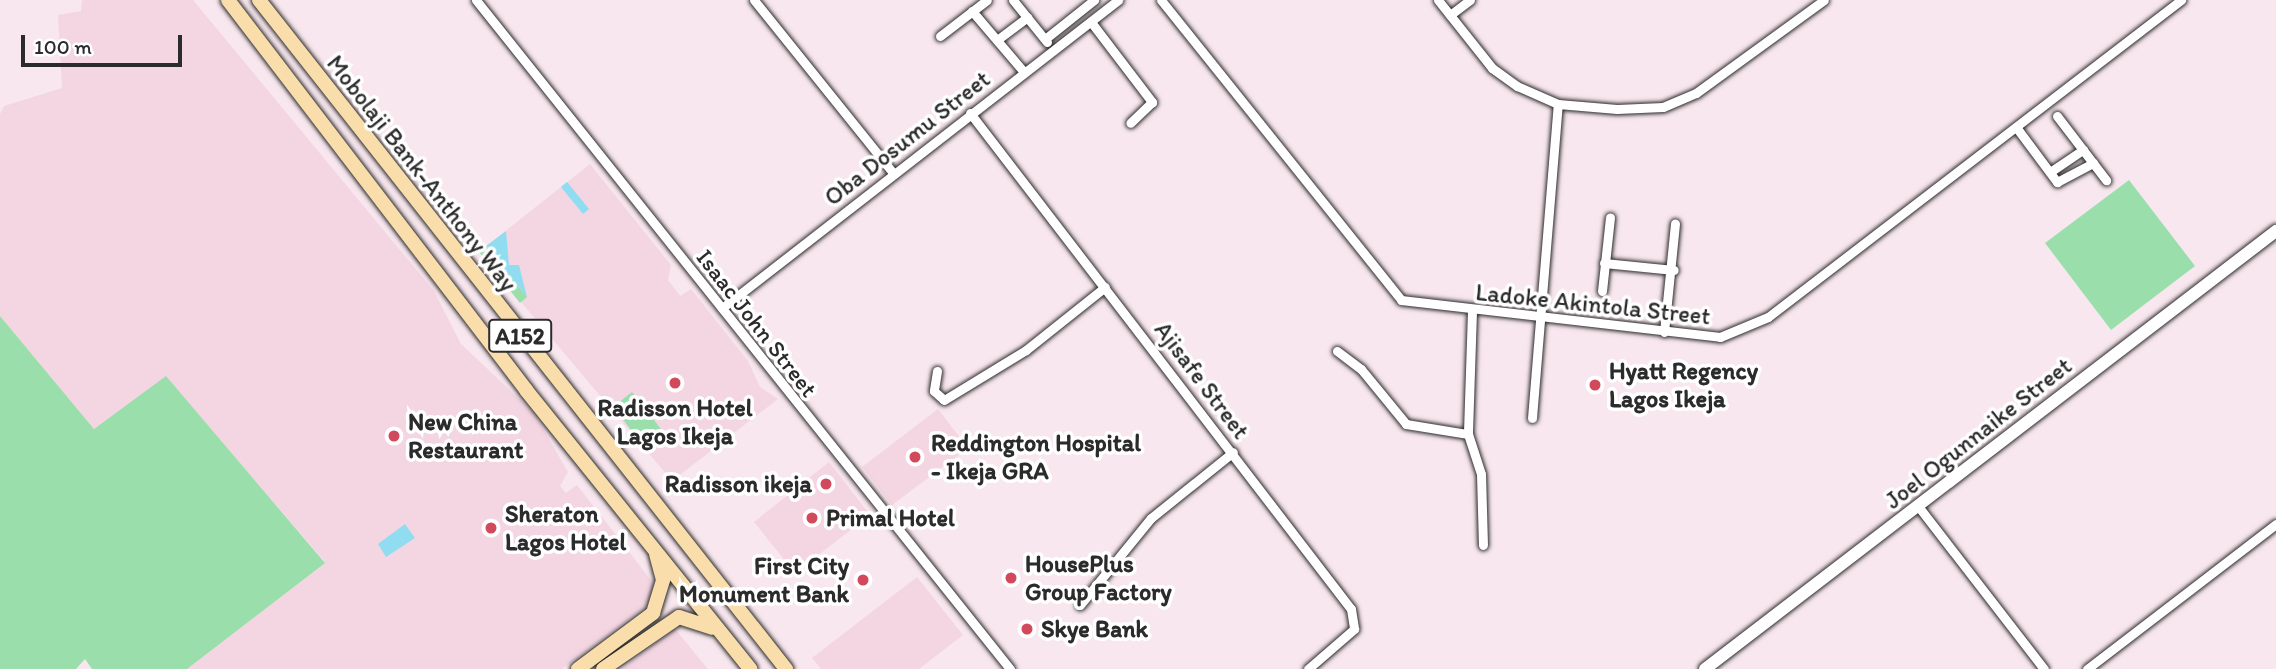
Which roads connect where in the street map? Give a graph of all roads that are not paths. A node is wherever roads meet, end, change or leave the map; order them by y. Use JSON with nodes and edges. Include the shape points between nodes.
{"nodes":[{"id":1,"x":228,"y":0,"type":"edge"},
{"id":2,"x":259,"y":0,"type":"edge"},
{"id":3,"x":476,"y":0,"type":"edge"},
{"id":4,"x":987,"y":0,"type":"edge"},
{"id":5,"x":1013,"y":0,"type":"edge"},
{"id":6,"x":1094,"y":0,"type":"edge"},
{"id":7,"x":1118,"y":0,"type":"edge"},
{"id":8,"x":1161,"y":0,"type":"edge"},
{"id":9,"x":1438,"y":0,"type":"edge"},
{"id":10,"x":1470,"y":0,"type":"edge"},
{"id":11,"x":1824,"y":0,"type":"edge"},
{"id":12,"x":2181,"y":0,"type":"edge"},
{"id":13,"x":757,"y":1,"type":"edge"},
{"id":14,"x":972,"y":11,"type":"junction"},
{"id":15,"x":1450,"y":15,"type":"junction"},
{"id":16,"x":1027,"y":17,"type":"junction"},
{"id":17,"x":1091,"y":22,"type":"junction"},
{"id":18,"x":940,"y":36,"type":"dead end"},
{"id":19,"x":997,"y":40,"type":"junction"},
{"id":20,"x":1023,"y":71,"type":"junction"},
{"id":21,"x":1558,"y":104,"type":"junction"},
{"id":22,"x":970,"y":113,"type":"junction"},
{"id":23,"x":2057,"y":116,"type":"dead end"},
{"id":24,"x":1130,"y":123,"type":"dead end"},
{"id":25,"x":2016,"y":127,"type":"junction"},
{"id":26,"x":2083,"y":150,"type":"junction"},
{"id":27,"x":2093,"y":163,"type":"junction"},
{"id":28,"x":2050,"y":172,"type":"junction"},
{"id":29,"x":893,"y":173,"type":"junction"},
{"id":30,"x":2106,"y":180,"type":"dead end"},
{"id":31,"x":1610,"y":217,"type":"dead end"},
{"id":32,"x":1675,"y":224,"type":"dead end"},
{"id":33,"x":2276,"y":231,"type":"edge"},
{"id":34,"x":1604,"y":263,"type":"junction"},
{"id":35,"x":1674,"y":270,"type":"junction"},
{"id":36,"x":1105,"y":287,"type":"junction"},
{"id":37,"x":1602,"y":290,"type":"dead end"},
{"id":38,"x":722,"y":308,"type":"junction"},
{"id":39,"x":1472,"y":311,"type":"junction"},
{"id":40,"x":1543,"y":320,"type":"junction"},
{"id":41,"x":517,"y":331,"type":"junction"},
{"id":42,"x":1664,"y":331,"type":"junction"},
{"id":43,"x":496,"y":350,"type":"junction"},
{"id":44,"x":1337,"y":351,"type":"dead end"},
{"id":45,"x":937,"y":371,"type":"dead end"},
{"id":46,"x":550,"y":373,"type":"junction"},
{"id":47,"x":526,"y":390,"type":"junction"},
{"id":48,"x":1532,"y":418,"type":"dead end"},
{"id":49,"x":1468,"y":434,"type":"junction"},
{"id":50,"x":1233,"y":452,"type":"junction"},
{"id":51,"x":1918,"y":506,"type":"junction"},
{"id":52,"x":2276,"y":524,"type":"edge"},
{"id":53,"x":1483,"y":545,"type":"dead end"},
{"id":54,"x":655,"y":549,"type":"junction"},
{"id":55,"x":1080,"y":605,"type":"dead end"},
{"id":56,"x":722,"y":634,"type":"junction"},
{"id":57,"x":579,"y":669,"type":"edge"},
{"id":58,"x":603,"y":669,"type":"edge"},
{"id":59,"x":750,"y":669,"type":"edge"},
{"id":60,"x":786,"y":669,"type":"edge"},
{"id":61,"x":1010,"y":669,"type":"edge"},
{"id":62,"x":1308,"y":669,"type":"edge"},
{"id":63,"x":1705,"y":669,"type":"edge"},
{"id":64,"x":2044,"y":669,"type":"edge"},
{"id":65,"x":2087,"y":669,"type":"edge"}],
"edges":[{"from":1,"to":43,"type":"main road","name":"Mobolaji Bank-Anthony Way","number":"A152"},
{"from":2,"to":41,"type":"main road","name":"Mobolaji Bank-Anthony Way","number":"A152"},
{"from":3,"to":38,"type":"street","name":"Isaac John Street"},
{"from":4,"to":14,"type":"street"},
{"from":5,"to":16,"type":"street"},
{"from":6,"to":16,"type":"street","via":[[1046,41]]},
{"from":7,"to":17,"type":"street","name":"Oba Dosumu Street"},
{"from":8,"to":39,"type":"street","name":"Ladoke Akintola Street","via":[[1390,293],[1415,304]]},
{"from":9,"to":15,"type":"street"},
{"from":10,"to":15,"type":"street"},
{"from":11,"to":21,"type":"street","via":[[1679,102],[1617,109]]},
{"from":12,"to":25,"type":"street","name":"Ladoke Akintola Street"},
{"from":13,"to":29,"type":"street"},
{"from":14,"to":18,"type":"street"},
{"from":14,"to":19,"type":"street"},
{"from":15,"to":21,"type":"street","via":[[1492,68]]},
{"from":16,"to":19,"type":"street"},
{"from":17,"to":20,"type":"street","name":"Oba Dosumu Street"},
{"from":17,"to":24,"type":"street","via":[[1152,103]]},
{"from":19,"to":20,"type":"street"},
{"from":20,"to":22,"type":"street","name":"Oba Dosumu Street"},
{"from":21,"to":40,"type":"street"},
{"from":22,"to":29,"type":"street","name":"Oba Dosumu Street"},
{"from":22,"to":36,"type":"street","name":"Ajisafe Street"},
{"from":23,"to":26,"type":"street"},
{"from":25,"to":28,"type":"street"},
{"from":25,"to":42,"type":"street","name":"Ladoke Akintola Street","via":[[1769,317],[1720,337]]},
{"from":26,"to":27,"type":"street"},
{"from":26,"to":28,"type":"street"},
{"from":27,"to":28,"type":"street","via":[[2063,182]]},
{"from":27,"to":30,"type":"street"},
{"from":29,"to":38,"type":"street","name":"Oba Dosumu Street"},
{"from":31,"to":34,"type":"street"},
{"from":32,"to":35,"type":"street"},
{"from":33,"to":51,"type":"street","name":"Joel Ogunnaike Street"},
{"from":34,"to":35,"type":"street"},
{"from":34,"to":37,"type":"street"},
{"from":35,"to":42,"type":"street"},
{"from":36,"to":45,"type":"street","via":[[1026,350],[944,400],[933,391]]},
{"from":36,"to":50,"type":"street","name":"Ajisafe Street"},
{"from":38,"to":61,"type":"street","name":"Isaac John Street"},
{"from":39,"to":40,"type":"street","name":"Ladoke Akintola Street"},
{"from":39,"to":49,"type":"street"},
{"from":40,"to":42,"type":"street","name":"Ladoke Akintola Street"},
{"from":40,"to":48,"type":"street"},
{"from":41,"to":43,"type":"main road","via":[[517,348]]},
{"from":41,"to":46,"type":"main road","name":"Mobolaji Bank-Anthony Way","number":"A152"},
{"from":43,"to":47,"type":"main road","name":"Mobolaji Bank-Anthony Way","number":"A152"},
{"from":44,"to":49,"type":"street","via":[[1361,369],[1406,424]]},
{"from":46,"to":47,"type":"main road","via":[[527,367]]},
{"from":46,"to":60,"type":"main road","name":"Mobolaji Bank-Anthony Way","number":"A152"},
{"from":47,"to":54,"type":"main road","name":"Mobolaji Bank-Anthony Way","number":"A152"},
{"from":49,"to":53,"type":"street","via":[[1480,474]]},
{"from":50,"to":55,"type":"street","via":[[1151,519]]},
{"from":50,"to":62,"type":"street","name":"Ajisafe Street","via":[[1351,609],[1354,629]]},
{"from":51,"to":63,"type":"street","name":"Joel Ogunnaike Street"},
{"from":51,"to":64,"type":"street"},
{"from":52,"to":65,"type":"street"},
{"from":54,"to":56,"type":"main road","name":"Mobolaji Bank-Anthony Way","number":"A152"},
{"from":54,"to":57,"type":"main road","via":[[663,580],[653,613]]},
{"from":56,"to":58,"type":"main road","via":[[679,617]]},
{"from":56,"to":59,"type":"main road","name":"Mobolaji Bank-Anthony Way","number":"A152"}]}
